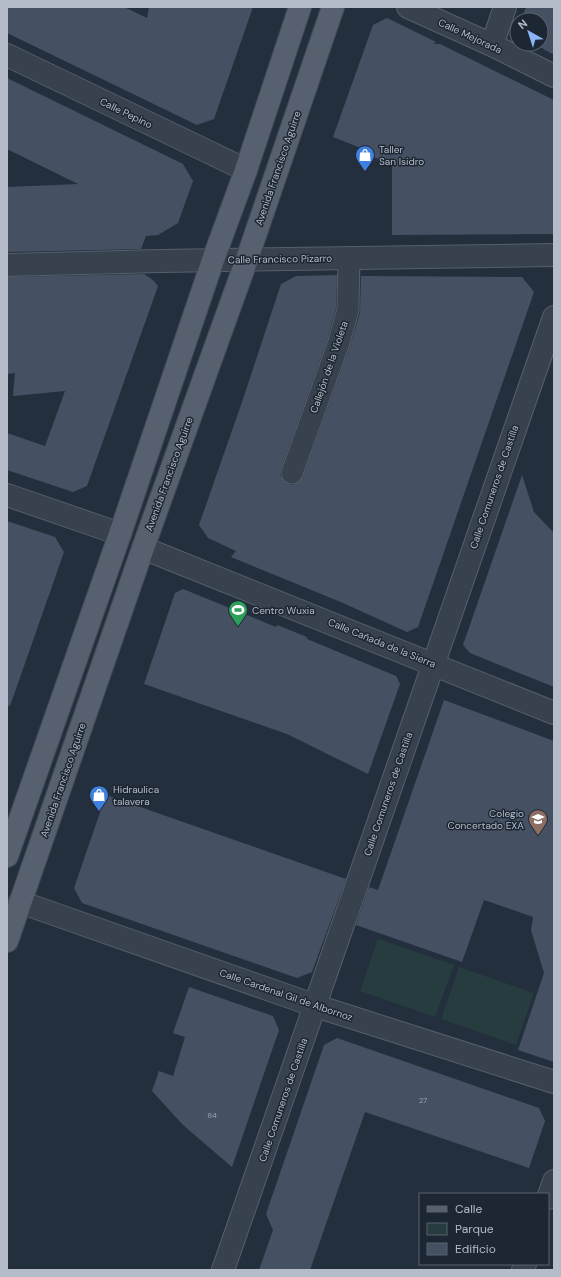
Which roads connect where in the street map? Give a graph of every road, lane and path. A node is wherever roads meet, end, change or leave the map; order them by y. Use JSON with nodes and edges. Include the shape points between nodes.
{"nodes":[{"id":1,"x":300,"y":7,"type":"edge"},
{"id":2,"x":333,"y":7,"type":"edge"},
{"id":3,"x":408,"y":7,"type":"edge"},
{"id":4,"x":505,"y":7,"type":"edge"},
{"id":5,"x":492,"y":45,"type":"junction"},
{"id":6,"x":7,"y":55,"type":"edge"},
{"id":7,"x":554,"y":76,"type":"edge"},
{"id":8,"x":246,"y":170,"type":"junction"},
{"id":9,"x":554,"y":255,"type":"edge"},
{"id":10,"x":349,"y":258,"type":"junction"},
{"id":11,"x":247,"y":259,"type":"junction"},
{"id":12,"x":213,"y":260,"type":"junction"},
{"id":13,"x":7,"y":265,"type":"edge"},
{"id":14,"x":554,"y":317,"type":"edge"},
{"id":15,"x":292,"y":473,"type":"dead end"},
{"id":16,"x":7,"y":495,"type":"edge"},
{"id":17,"x":120,"y":534,"type":"junction"},
{"id":18,"x":142,"y":548,"type":"junction"},
{"id":19,"x":433,"y":663,"type":"junction"},
{"id":20,"x":554,"y":713,"type":"edge"},
{"id":21,"x":7,"y":856,"type":"edge"},
{"id":22,"x":20,"y":902,"type":"junction"},
{"id":23,"x":7,"y":941,"type":"edge"},
{"id":24,"x":316,"y":1006,"type":"junction"},
{"id":25,"x":554,"y":1082,"type":"edge"},
{"id":26,"x":554,"y":1181,"type":"edge"},
{"id":27,"x":549,"y":1195,"type":"edge"},
{"id":28,"x":223,"y":1270,"type":"edge"}],
"edges":[{"from":1,"to":8,"type":"main road"},
{"from":2,"to":11,"type":"main road","name":"Avenida Francisco Aguirre"},
{"from":3,"to":5,"type":"street","name":"Calle Mejorada"},
{"from":4,"to":5,"type":"street"},
{"from":5,"to":7,"type":"street","name":"Calle Mejorada"},
{"from":6,"to":8,"type":"street","name":"Calle Pepino"},
{"from":8,"to":12,"type":"main road"},
{"from":9,"to":10,"type":"street","name":"Calle Francisco Pizarro"},
{"from":10,"to":11,"type":"street","name":"Calle Francisco Pizarro"},
{"from":10,"to":15,"type":"street","name":"Callejón de la Violeta","via":[[348,310]]},
{"from":11,"to":12,"type":"street","name":"Calle Francisco Pizarro"},
{"from":11,"to":18,"type":"main road","name":"Avenida Francisco Aguirre"},
{"from":12,"to":13,"type":"street","name":"Calle Francisco Pizarro"},
{"from":12,"to":17,"type":"main road"},
{"from":14,"to":19,"type":"street","name":"Calle Comuneros de Castilla"},
{"from":16,"to":17,"type":"street"},
{"from":17,"to":21,"type":"main road"},
{"from":18,"to":19,"type":"street","name":"Calle Cañada de la Sierra"},
{"from":18,"to":22,"type":"main road","name":"Avenida Francisco Aguirre"},
{"from":19,"to":20,"type":"street","name":"Calle Cañada de la Sierra"},
{"from":19,"to":24,"type":"street","name":"Calle Comuneros de Castilla"},
{"from":22,"to":23,"type":"main road","name":"Avenida Francisco Aguirre"},
{"from":22,"to":24,"type":"street","name":"Calle Cardenal Gil de Albornoz"},
{"from":24,"to":25,"type":"street","name":"Calle Cardenal Gil de Albornoz"},
{"from":24,"to":28,"type":"street","name":"Calle Comuneros de Castilla"},
{"from":26,"to":27,"type":"street"}]}
